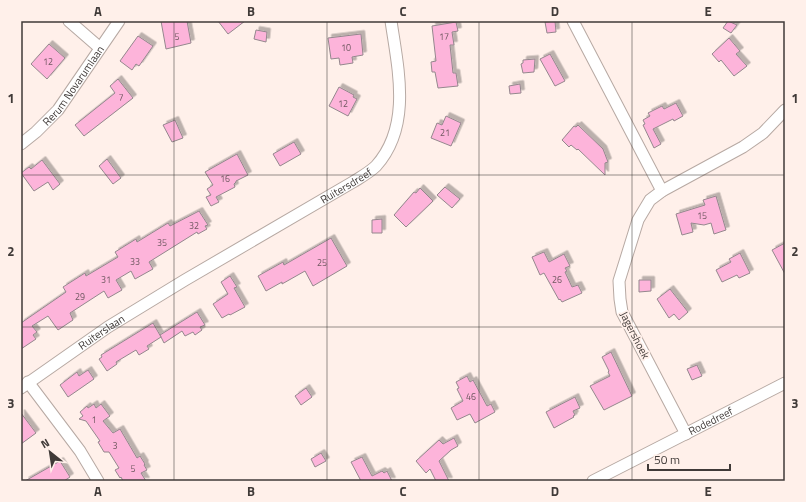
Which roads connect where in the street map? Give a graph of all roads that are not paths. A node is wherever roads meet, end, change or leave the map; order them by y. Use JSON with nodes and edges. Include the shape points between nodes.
{"nodes":[{"id":1,"x":69,"y":21,"type":"edge"},
{"id":2,"x":119,"y":21,"type":"edge"},
{"id":3,"x":391,"y":21,"type":"edge"},
{"id":4,"x":573,"y":21,"type":"edge"},
{"id":5,"x":100,"y":48,"type":"junction"},
{"id":6,"x":785,"y":110,"type":"edge"},
{"id":7,"x":21,"y":144,"type":"edge"},
{"id":8,"x":662,"y":191,"type":"junction"},
{"id":9,"x":185,"y":280,"type":"joint"},
{"id":10,"x":785,"y":383,"type":"edge"},
{"id":11,"x":25,"y":385,"type":"edge"},
{"id":12,"x":686,"y":434,"type":"junction"},
{"id":13,"x":98,"y":481,"type":"edge"},
{"id":14,"x":593,"y":481,"type":"edge"}],
"edges":[{"from":1,"to":5,"type":"street"},
{"from":2,"to":5,"type":"street","name":"Rerum Novarumlaan"},
{"from":3,"to":9,"type":"street","name":"Ruitersdreef","via":[[400,86],[395,133],[387,152],[375,167],[353,182]]},
{"from":4,"to":8,"type":"street"},
{"from":5,"to":7,"type":"street","name":"Rerum Novarumlaan","via":[[58,110]]},
{"from":6,"to":8,"type":"street","name":"Jagershoek","via":[[763,133],[743,147]]},
{"from":8,"to":12,"type":"street","name":"Jagershoek","via":[[650,200],[638,220],[620,282],[620,299],[622,312]]},
{"from":9,"to":11,"type":"street","name":"Ruiterslaan","via":[[108,327]]},
{"from":10,"to":12,"type":"street","name":"Rodedreef"},
{"from":11,"to":13,"type":"street","via":[[80,451]]},
{"from":12,"to":14,"type":"street","name":"Rodedreef"}]}
